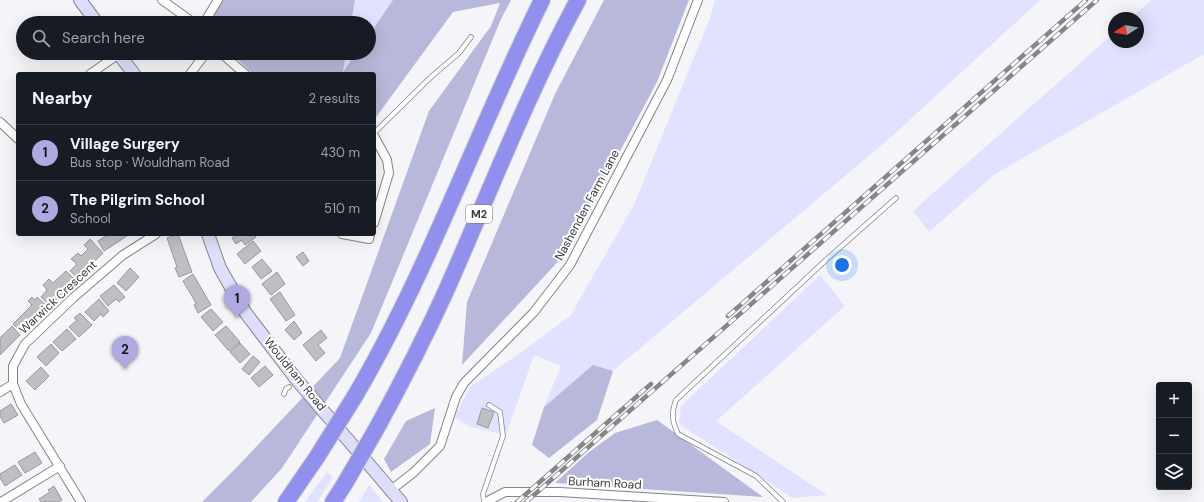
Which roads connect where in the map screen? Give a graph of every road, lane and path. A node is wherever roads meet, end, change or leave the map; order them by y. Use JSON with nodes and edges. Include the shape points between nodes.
{"nodes":[{"id":1,"x":80,"y":0,"type":"edge"},
{"id":2,"x":162,"y":0,"type":"edge"},
{"id":3,"x":218,"y":0,"type":"edge"},
{"id":4,"x":542,"y":0,"type":"edge"},
{"id":5,"x":578,"y":0,"type":"edge"},
{"id":6,"x":698,"y":0,"type":"edge"},
{"id":7,"x":92,"y":16,"type":"edge"},
{"id":8,"x":184,"y":16,"type":"edge"},
{"id":9,"x":208,"y":16,"type":"edge"},
{"id":10,"x":471,"y":37,"type":"dead end"},
{"id":11,"x":109,"y":60,"type":"edge"},
{"id":12,"x":124,"y":60,"type":"edge"},
{"id":13,"x":201,"y":60,"type":"edge"},
{"id":14,"x":229,"y":60,"type":"edge"},
{"id":15,"x":93,"y":72,"type":"edge"},
{"id":16,"x":133,"y":72,"type":"edge"},
{"id":17,"x":192,"y":72,"type":"edge"},
{"id":18,"x":243,"y":72,"type":"edge"},
{"id":19,"x":0,"y":122,"type":"edge"},
{"id":20,"x":376,"y":133,"type":"edge"},
{"id":21,"x":16,"y":137,"type":"edge"},
{"id":22,"x":376,"y":139,"type":"edge"},
{"id":23,"x":896,"y":198,"type":"dead end"},
{"id":24,"x":376,"y":216,"type":"edge"},
{"id":25,"x":153,"y":236,"type":"edge"},
{"id":26,"x":209,"y":236,"type":"edge"},
{"id":27,"x":353,"y":236,"type":"edge"},
{"id":28,"x":370,"y":236,"type":"edge"},
{"id":29,"x":13,"y":384,"type":"junction"},
{"id":30,"x":289,"y":387,"type":"dead end"},
{"id":31,"x":0,"y":392,"type":"edge"},
{"id":32,"x":284,"y":394,"type":"dead end"},
{"id":33,"x":489,"y":405,"type":"dead end"},
{"id":34,"x":60,"y":466,"type":"junction"},
{"id":35,"x":391,"y":490,"type":"junction"},
{"id":36,"x":1,"y":502,"type":"edge"},
{"id":37,"x":81,"y":502,"type":"edge"},
{"id":38,"x":286,"y":502,"type":"edge"},
{"id":39,"x":333,"y":502,"type":"edge"},
{"id":40,"x":401,"y":502,"type":"edge"},
{"id":41,"x":485,"y":502,"type":"edge"},
{"id":42,"x":724,"y":502,"type":"edge"},
{"id":43,"x":783,"y":502,"type":"edge"}],
"edges":[{"from":1,"to":7,"type":"street"},
{"from":2,"to":8,"type":"street"},
{"from":3,"to":9,"type":"street"},
{"from":4,"to":38,"type":"highway","number":"M2","bridge":true,"via":[[419,275],[390,333],[355,396]]},
{"from":5,"to":39,"type":"highway","number":"M2","bridge":true,"via":[[513,133],[445,293],[406,375]]},
{"from":6,"to":35,"type":"street","name":"Nashenden Farm Lane","via":[[667,80],[570,265],[534,312],[464,384],[456,397],[440,446],[413,473]]},
{"from":10,"to":20,"type":"lane","via":[[459,54],[431,77]]},
{"from":11,"to":15,"type":"street"},
{"from":12,"to":16,"type":"street"},
{"from":13,"to":17,"type":"street"},
{"from":14,"to":18,"type":"street"},
{"from":19,"to":21,"type":"street"},
{"from":22,"to":24,"type":"street","via":[[387,160],[389,173]]},
{"from":23,"to":43,"type":"lane","via":[[676,400],[672,421],[678,434],[756,476]]},
{"from":25,"to":29,"type":"street","name":"Warwick Crescent","via":[[124,255],[73,298],[25,344],[13,366]]},
{"from":26,"to":35,"type":"street","name":"Wouldham Road","via":[[220,268],[245,312],[296,379]]},
{"from":27,"to":28,"type":"street","via":[[369,239]]},
{"from":29,"to":31,"type":"street"},
{"from":29,"to":34,"type":"street","name":"Warwick Crescent","via":[[21,404]]},
{"from":30,"to":32,"type":"lane"},
{"from":33,"to":41,"type":"lane","via":[[500,412],[503,436],[483,494]]},
{"from":34,"to":36,"type":"street"},
{"from":34,"to":37,"type":"street","name":"Warwick Crescent"},
{"from":35,"to":40,"type":"street","name":"Wouldham Road"},
{"from":41,"to":42,"type":"street","name":"Burham Road","via":[[505,492],[560,492]]}]}
